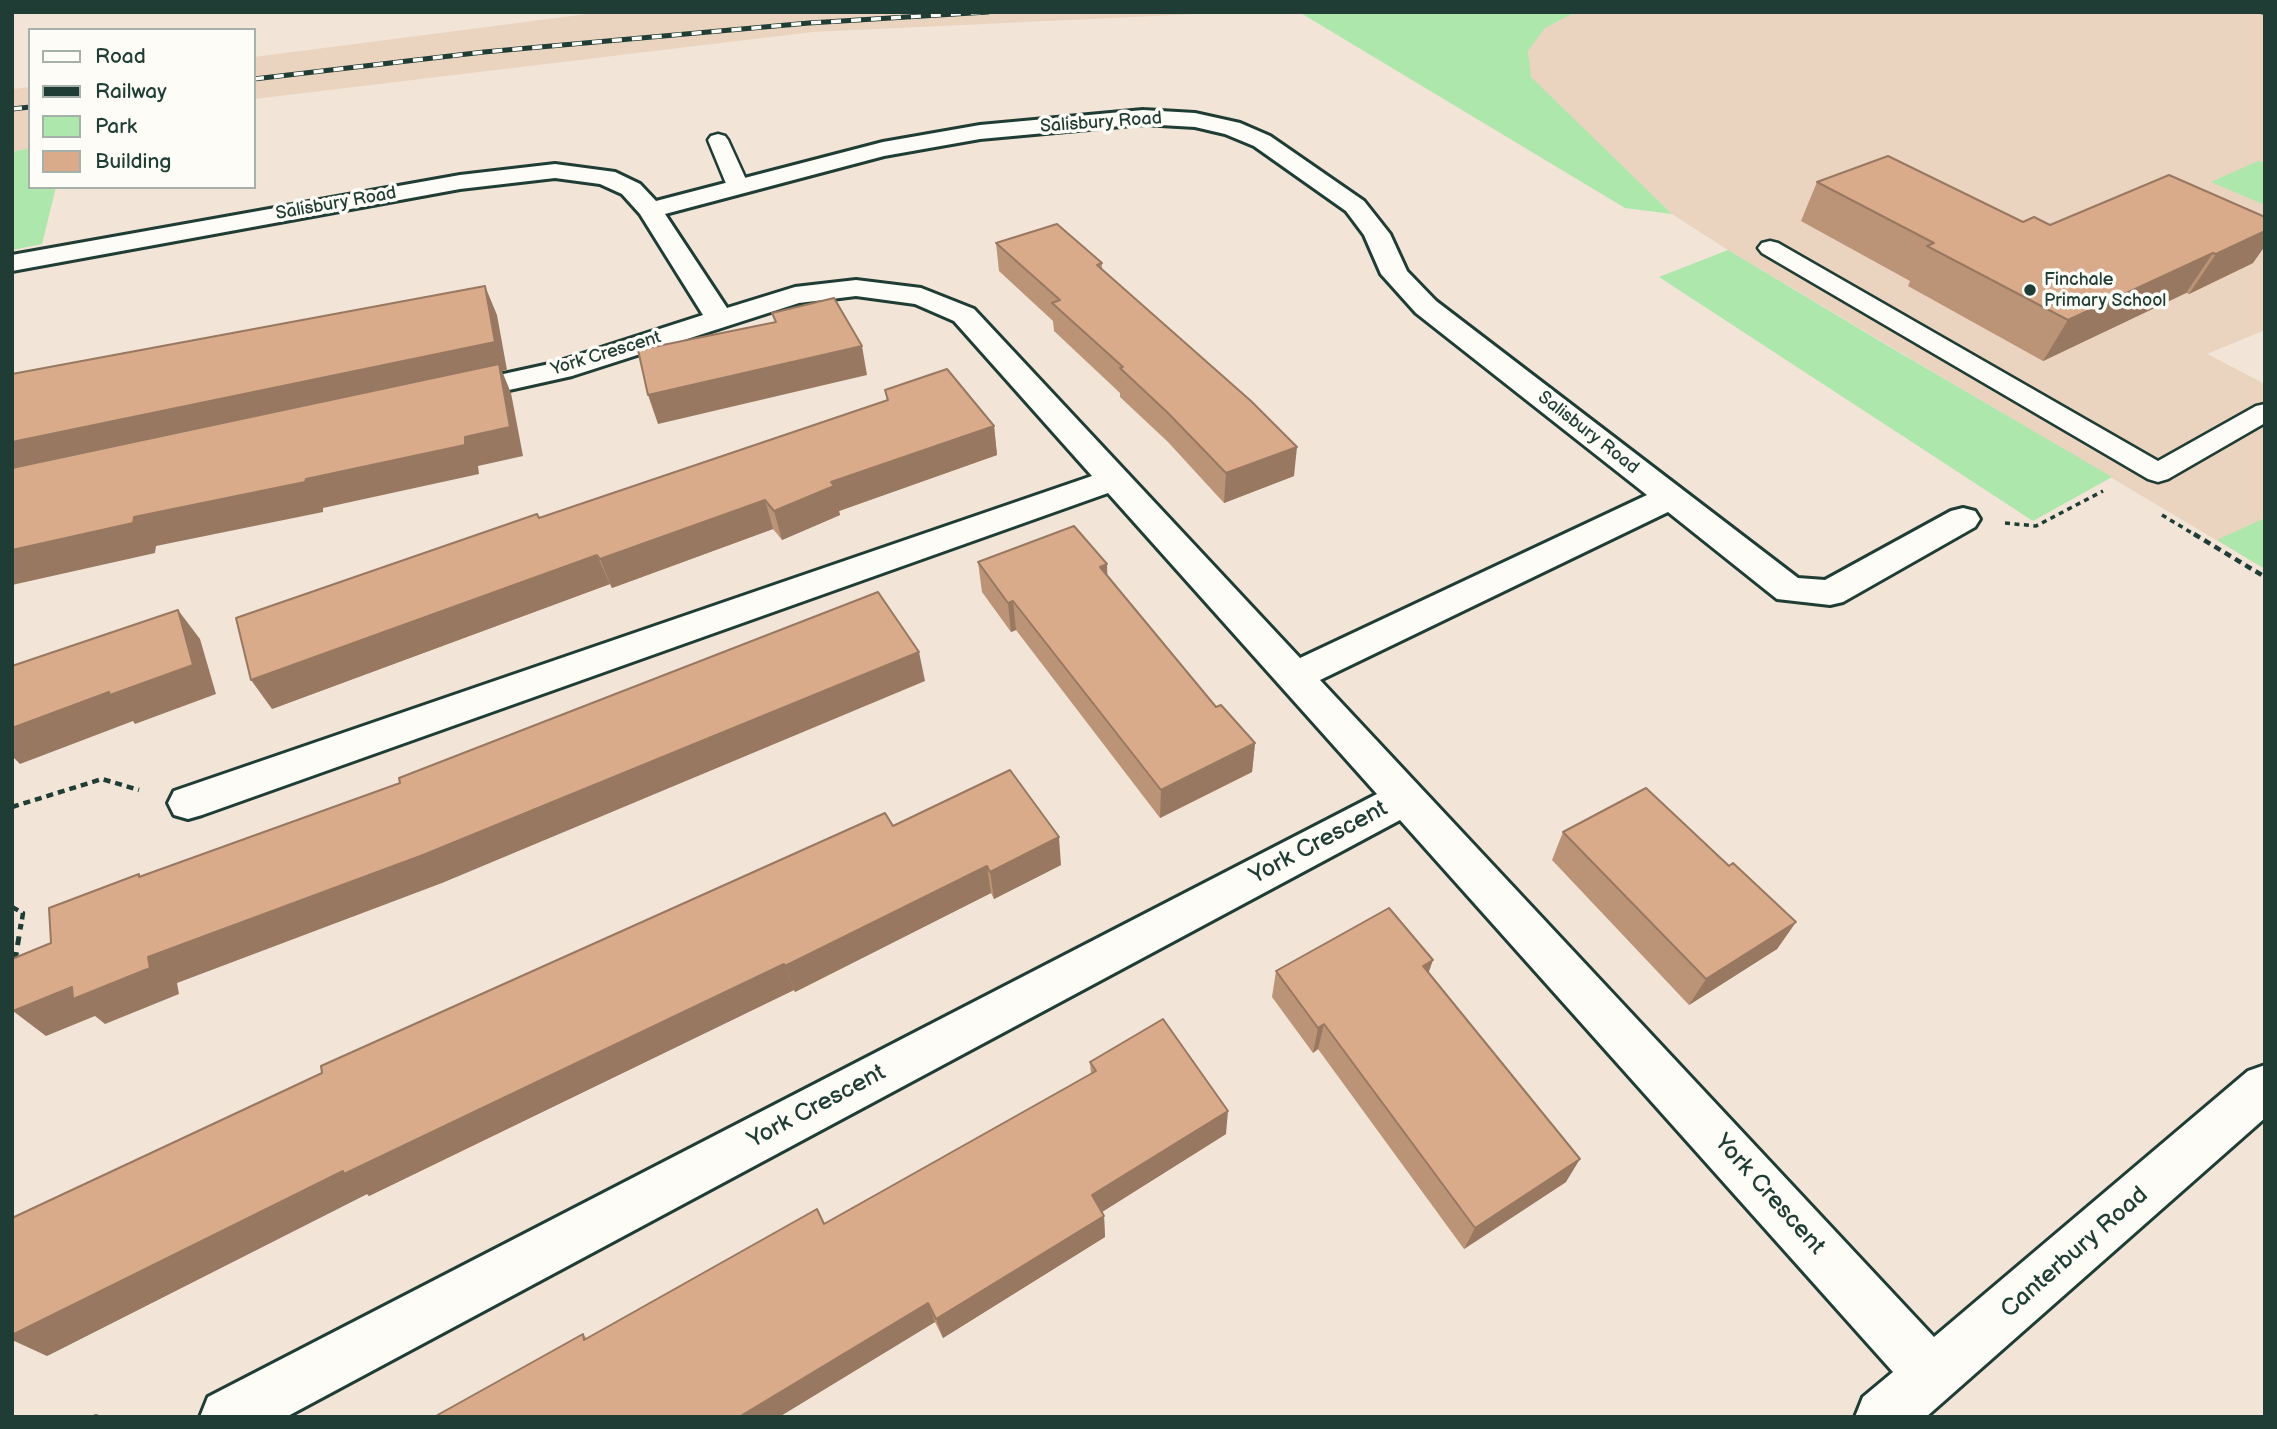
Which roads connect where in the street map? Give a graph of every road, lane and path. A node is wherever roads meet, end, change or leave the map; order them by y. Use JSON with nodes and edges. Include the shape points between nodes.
{"nodes":[{"id":1,"x":718,"y":140,"type":"dead end"},
{"id":2,"x":738,"y":186,"type":"junction"},
{"id":3,"x":650,"y":210,"type":"junction"},
{"id":4,"x":1770,"y":248,"type":"dead end"},
{"id":5,"x":12,"y":263,"type":"edge"},
{"id":6,"x":719,"y":318,"type":"junction"},
{"id":7,"x":427,"y":399,"type":"edge"},
{"id":8,"x":2265,"y":412,"type":"edge"},
{"id":9,"x":1115,"y":479,"type":"junction"},
{"id":10,"x":2113,"y":486,"type":"dead end"},
{"id":11,"x":1671,"y":497,"type":"junction"},
{"id":12,"x":2160,"y":514,"type":"dead end"},
{"id":13,"x":1963,"y":519,"type":"joint"},
{"id":14,"x":2265,"y":577,"type":"edge"},
{"id":15,"x":1295,"y":676,"type":"junction"},
{"id":16,"x":1406,"y":798,"type":"junction"},
{"id":17,"x":188,"y":803,"type":"joint"},
{"id":18,"x":12,"y":807,"type":"edge"},
{"id":19,"x":12,"y":907,"type":"edge"},
{"id":20,"x":15,"y":966,"type":"edge"},
{"id":21,"x":2265,"y":1087,"type":"edge"},
{"id":22,"x":1933,"y":1376,"type":"junction"},
{"id":23,"x":228,"y":1417,"type":"edge"},
{"id":24,"x":1883,"y":1417,"type":"edge"}],
"edges":[{"from":1,"to":2,"type":"lane"},
{"from":2,"to":3,"type":"street","name":"Salisbury Road"},
{"from":2,"to":11,"type":"street","name":"Salisbury Road","via":[[883,149],[980,132],[1143,117],[1232,128],[1262,141],[1355,206],[1377,234],[1395,274],[1426,307]]},
{"from":3,"to":5,"type":"street","name":"Salisbury Road","via":[[631,189],[606,177],[555,171],[460,182]]},
{"from":3,"to":6,"type":"street","name":"Salisbury Road"},
{"from":4,"to":8,"type":"lane","via":[[2158,473]]},
{"from":6,"to":7,"type":"street","name":"York Crescent","via":[[561,370]]},
{"from":6,"to":9,"type":"street","name":"York Crescent","via":[[795,295],[856,288],[921,296],[964,315]]},
{"from":9,"to":15,"type":"street","name":"York Crescent"},
{"from":9,"to":17,"type":"street"},
{"from":10,"to":13,"type":"path","via":[[2036,526]]},
{"from":11,"to":13,"type":"street","name":"Salisbury Road","via":[[1789,590],[1830,593]]},
{"from":11,"to":15,"type":"street"},
{"from":12,"to":14,"type":"path"},
{"from":15,"to":16,"type":"street","name":"York Crescent"},
{"from":16,"to":22,"type":"street","name":"York Crescent"},
{"from":16,"to":23,"type":"street","name":"York Crescent"},
{"from":17,"to":18,"type":"path","via":[[102,779]]},
{"from":19,"to":20,"type":"path","via":[[23,913]]},
{"from":21,"to":22,"type":"street","name":"Canterbury Road"},
{"from":22,"to":24,"type":"street","name":"Canterbury Road"}]}
